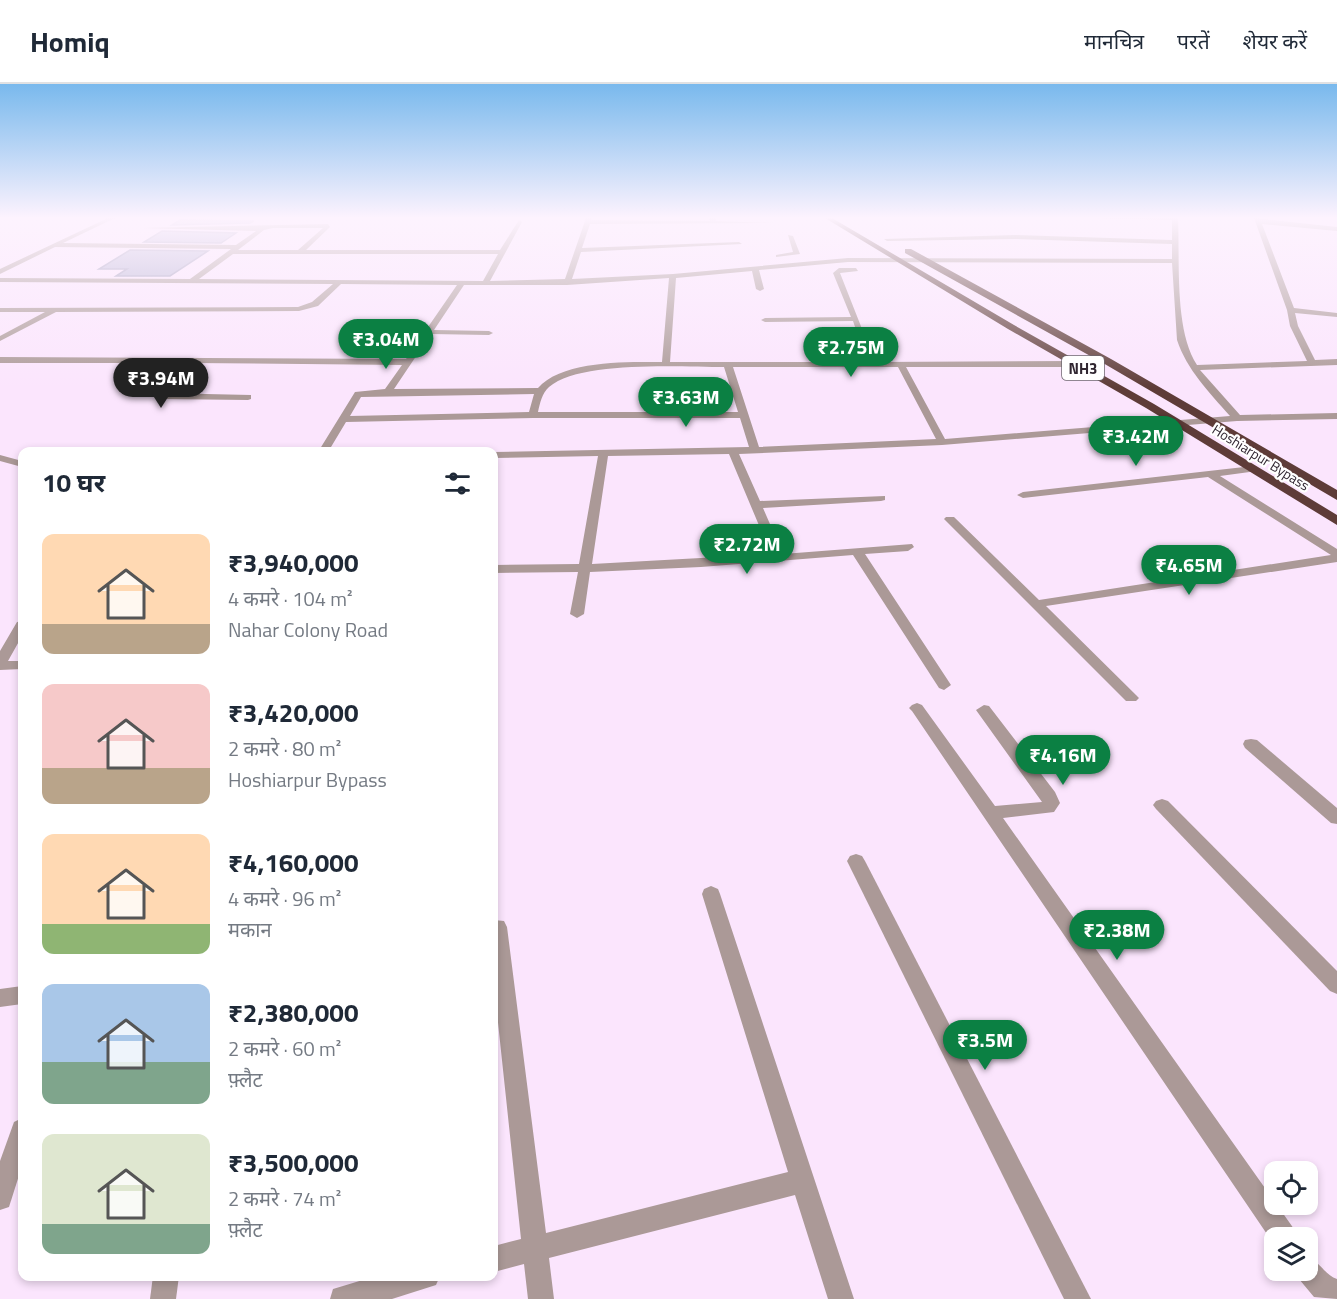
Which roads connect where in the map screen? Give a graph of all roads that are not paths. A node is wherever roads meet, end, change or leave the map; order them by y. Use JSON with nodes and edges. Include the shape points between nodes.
{"nodes":[{"id":1,"x":201,"y":275,"type":"edge"},
{"id":2,"x":489,"y":275,"type":"edge"},
{"id":3,"x":570,"y":275,"type":"edge"},
{"id":4,"x":686,"y":275,"type":"edge"},
{"id":5,"x":757,"y":275,"type":"edge"},
{"id":6,"x":837,"y":275,"type":"edge"},
{"id":7,"x":924,"y":275,"type":"edge"},
{"id":8,"x":950,"y":275,"type":"edge"},
{"id":9,"x":1176,"y":275,"type":"edge"},
{"id":10,"x":1278,"y":275,"type":"edge"},
{"id":11,"x":673,"y":276,"type":"junction"},
{"id":12,"x":0,"y":280,"type":"edge"},
{"id":13,"x":192,"y":281,"type":"junction"},
{"id":14,"x":340,"y":281,"type":"junction"},
{"id":15,"x":462,"y":283,"type":"junction"},
{"id":16,"x":485,"y":283,"type":"junction"},
{"id":17,"x":567,"y":283,"type":"junction"},
{"id":18,"x":760,"y":289,"type":"dead end"},
{"id":19,"x":0,"y":310,"type":"edge"},
{"id":20,"x":55,"y":310,"type":"junction"},
{"id":21,"x":1291,"y":310,"type":"junction"},
{"id":22,"x":1337,"y":315,"type":"edge"},
{"id":23,"x":856,"y":319,"type":"junction"},
{"id":24,"x":765,"y":320,"type":"dead end"},
{"id":25,"x":429,"y":332,"type":"junction"},
{"id":26,"x":489,"y":333,"type":"dead end"},
{"id":27,"x":0,"y":339,"type":"edge"},
{"id":28,"x":0,"y":360,"type":"edge"},
{"id":29,"x":408,"y":362,"type":"junction"},
{"id":30,"x":1337,"y":362,"type":"edge"},
{"id":31,"x":188,"y":363,"type":"junction"},
{"id":32,"x":1312,"y":363,"type":"junction"},
{"id":33,"x":666,"y":364,"type":"junction"},
{"id":34,"x":1076,"y":364,"type":"junction"},
{"id":35,"x":728,"y":365,"type":"junction"},
{"id":36,"x":872,"y":365,"type":"junction"},
{"id":37,"x":901,"y":365,"type":"junction"},
{"id":38,"x":1194,"y":368,"type":"junction"},
{"id":39,"x":540,"y":391,"type":"junction"},
{"id":40,"x":388,"y":392,"type":"junction"},
{"id":41,"x":248,"y":397,"type":"dead end"},
{"id":42,"x":533,"y":415,"type":"junction"},
{"id":43,"x":745,"y":415,"type":"junction"},
{"id":44,"x":1337,"y":416,"type":"edge"},
{"id":45,"x":1237,"y":418,"type":"junction"},
{"id":46,"x":343,"y":419,"type":"junction"},
{"id":47,"x":1209,"y":421,"type":"junction"},
{"id":48,"x":1180,"y":424,"type":"junction"},
{"id":49,"x":942,"y":442,"type":"junction"},
{"id":50,"x":326,"y":447,"type":"edge"},
{"id":51,"x":755,"y":449,"type":"junction"},
{"id":52,"x":733,"y":451,"type":"junction"},
{"id":53,"x":604,"y":452,"type":"junction"},
{"id":54,"x":498,"y":455,"type":"edge"},
{"id":55,"x":2,"y":461,"type":"edge"},
{"id":56,"x":18,"y":463,"type":"edge"},
{"id":57,"x":1252,"y":469,"type":"junction"},
{"id":58,"x":1210,"y":474,"type":"junction"},
{"id":59,"x":1023,"y":495,"type":"dead end"},
{"id":60,"x":1337,"y":496,"type":"edge"},
{"id":61,"x":882,"y":498,"type":"dead end"},
{"id":62,"x":756,"y":505,"type":"junction"},
{"id":63,"x":950,"y":519,"type":"dead end"},
{"id":64,"x":1337,"y":521,"type":"edge"},
{"id":65,"x":908,"y":547,"type":"dead end"},
{"id":66,"x":857,"y":552,"type":"junction"},
{"id":67,"x":1337,"y":556,"type":"edge"},
{"id":68,"x":779,"y":558,"type":"junction"},
{"id":69,"x":498,"y":569,"type":"edge"},
{"id":70,"x":584,"y":570,"type":"junction"},
{"id":71,"x":1036,"y":604,"type":"junction"},
{"id":72,"x":577,"y":614,"type":"dead end"},
{"id":73,"x":18,"y":632,"type":"edge"},
{"id":74,"x":0,"y":665,"type":"edge"},
{"id":75,"x":18,"y":665,"type":"edge"},
{"id":76,"x":944,"y":685,"type":"dead end"},
{"id":77,"x":1131,"y":698,"type":"dead end"},
{"id":78,"x":916,"y":708,"type":"dead end"},
{"id":79,"x":984,"y":710,"type":"dead end"},
{"id":80,"x":1251,"y":744,"type":"dead end"},
{"id":81,"x":1162,"y":805,"type":"dead end"},
{"id":82,"x":990,"y":813,"type":"junction"},
{"id":83,"x":1337,"y":818,"type":"edge"},
{"id":84,"x":856,"y":861,"type":"dead end"},
{"id":85,"x":711,"y":894,"type":"dead end"},
{"id":86,"x":498,"y":935,"type":"edge"},
{"id":87,"x":1337,"y":985,"type":"edge"},
{"id":88,"x":18,"y":996,"type":"edge"},
{"id":89,"x":0,"y":998,"type":"edge"},
{"id":90,"x":18,"y":1142,"type":"edge"},
{"id":91,"x":803,"y":1181,"type":"junction"},
{"id":92,"x":0,"y":1198,"type":"edge"},
{"id":93,"x":1277,"y":1227,"type":"edge"},
{"id":94,"x":535,"y":1247,"type":"junction"},
{"id":95,"x":498,"y":1257,"type":"edge"},
{"id":96,"x":165,"y":1281,"type":"edge"},
{"id":97,"x":409,"y":1281,"type":"edge"},
{"id":98,"x":1317,"y":1281,"type":"edge"},
{"id":99,"x":1337,"y":1292,"type":"edge"},
{"id":100,"x":163,"y":1299,"type":"edge"},
{"id":101,"x":343,"y":1299,"type":"edge"},
{"id":102,"x":541,"y":1299,"type":"edge"},
{"id":103,"x":841,"y":1299,"type":"edge"},
{"id":104,"x":1078,"y":1299,"type":"edge"}],
"edges":[{"from":1,"to":13,"type":"street"},
{"from":2,"to":16,"type":"street"},
{"from":3,"to":17,"type":"street"},
{"from":4,"to":11,"type":"street"},
{"from":5,"to":18,"type":"street"},
{"from":6,"to":23,"type":"street"},
{"from":7,"to":34,"type":"highway","name":"Hoshiarpur Bypass","number":"NH3"},
{"from":8,"to":47,"type":"highway","number":"NH3"},
{"from":9,"to":38,"type":"street","via":[[1181,340]]},
{"from":10,"to":21,"type":"street"},
{"from":11,"to":17,"type":"street"},
{"from":11,"to":33,"type":"street"},
{"from":12,"to":13,"type":"street"},
{"from":13,"to":14,"type":"street"},
{"from":14,"to":15,"type":"street"},
{"from":14,"to":20,"type":"street","via":[[315,304],[300,309]]},
{"from":15,"to":16,"type":"street"},
{"from":15,"to":25,"type":"street"},
{"from":16,"to":17,"type":"street"},
{"from":19,"to":20,"type":"street"},
{"from":20,"to":27,"type":"street"},
{"from":21,"to":22,"type":"street"},
{"from":21,"to":32,"type":"street","via":[[1294,326]]},
{"from":23,"to":24,"type":"street"},
{"from":23,"to":36,"type":"street"},
{"from":25,"to":26,"type":"street"},
{"from":25,"to":29,"type":"street"},
{"from":28,"to":31,"type":"street"},
{"from":29,"to":31,"type":"street"},
{"from":29,"to":40,"type":"street"},
{"from":30,"to":32,"type":"street"},
{"from":31,"to":41,"type":"street","via":[[154,394]]},
{"from":32,"to":38,"type":"street"},
{"from":33,"to":35,"type":"street"},
{"from":33,"to":39,"type":"street","via":[[586,370],[552,381]]},
{"from":34,"to":37,"type":"street"},
{"from":34,"to":48,"type":"highway","name":"Hoshiarpur Bypass","number":"NH3"},
{"from":35,"to":36,"type":"street"},
{"from":35,"to":43,"type":"street"},
{"from":36,"to":37,"type":"street"},
{"from":37,"to":49,"type":"street"},
{"from":38,"to":45,"type":"street"},
{"from":39,"to":40,"type":"street"},
{"from":39,"to":42,"type":"street"},
{"from":40,"to":46,"type":"street","via":[[358,394]]},
{"from":42,"to":43,"type":"street"},
{"from":42,"to":46,"type":"street"},
{"from":43,"to":51,"type":"street"},
{"from":44,"to":45,"type":"street"},
{"from":45,"to":47,"type":"street"},
{"from":46,"to":50,"type":"street"},
{"from":47,"to":48,"type":"street"},
{"from":47,"to":60,"type":"highway","number":"NH3"},
{"from":48,"to":49,"type":"street"},
{"from":48,"to":57,"type":"highway","name":"Hoshiarpur Bypass","number":"NH3"},
{"from":49,"to":51,"type":"street"},
{"from":51,"to":52,"type":"street"},
{"from":52,"to":53,"type":"street"},
{"from":52,"to":62,"type":"street"},
{"from":53,"to":54,"type":"street"},
{"from":53,"to":70,"type":"street"},
{"from":55,"to":56,"type":"street"},
{"from":57,"to":58,"type":"street"},
{"from":57,"to":64,"type":"highway","name":"Hoshiarpur Bypass","number":"NH3"},
{"from":58,"to":59,"type":"street"},
{"from":58,"to":67,"type":"street"},
{"from":61,"to":62,"type":"street"},
{"from":62,"to":68,"type":"street"},
{"from":63,"to":71,"type":"street"},
{"from":65,"to":66,"type":"street"},
{"from":66,"to":68,"type":"street"},
{"from":66,"to":76,"type":"street"},
{"from":67,"to":71,"type":"street"},
{"from":68,"to":70,"type":"street"},
{"from":69,"to":70,"type":"street"},
{"from":70,"to":72,"type":"street"},
{"from":71,"to":77,"type":"street"},
{"from":73,"to":74,"type":"street"},
{"from":74,"to":75,"type":"street"},
{"from":78,"to":82,"type":"street"},
{"from":79,"to":82,"type":"street","via":[[1052,803],[1048,808]]},
{"from":80,"to":83,"type":"street"},
{"from":81,"to":87,"type":"street"},
{"from":82,"to":93,"type":"street"},
{"from":84,"to":104,"type":"street"},
{"from":85,"to":91,"type":"street"},
{"from":86,"to":94,"type":"street"},
{"from":88,"to":89,"type":"street"},
{"from":90,"to":92,"type":"street"},
{"from":91,"to":94,"type":"street"},
{"from":91,"to":103,"type":"street"},
{"from":94,"to":95,"type":"street"},
{"from":94,"to":102,"type":"street"},
{"from":96,"to":100,"type":"street"},
{"from":97,"to":101,"type":"street"},
{"from":98,"to":99,"type":"street","via":[[1323,1288]]}]}
